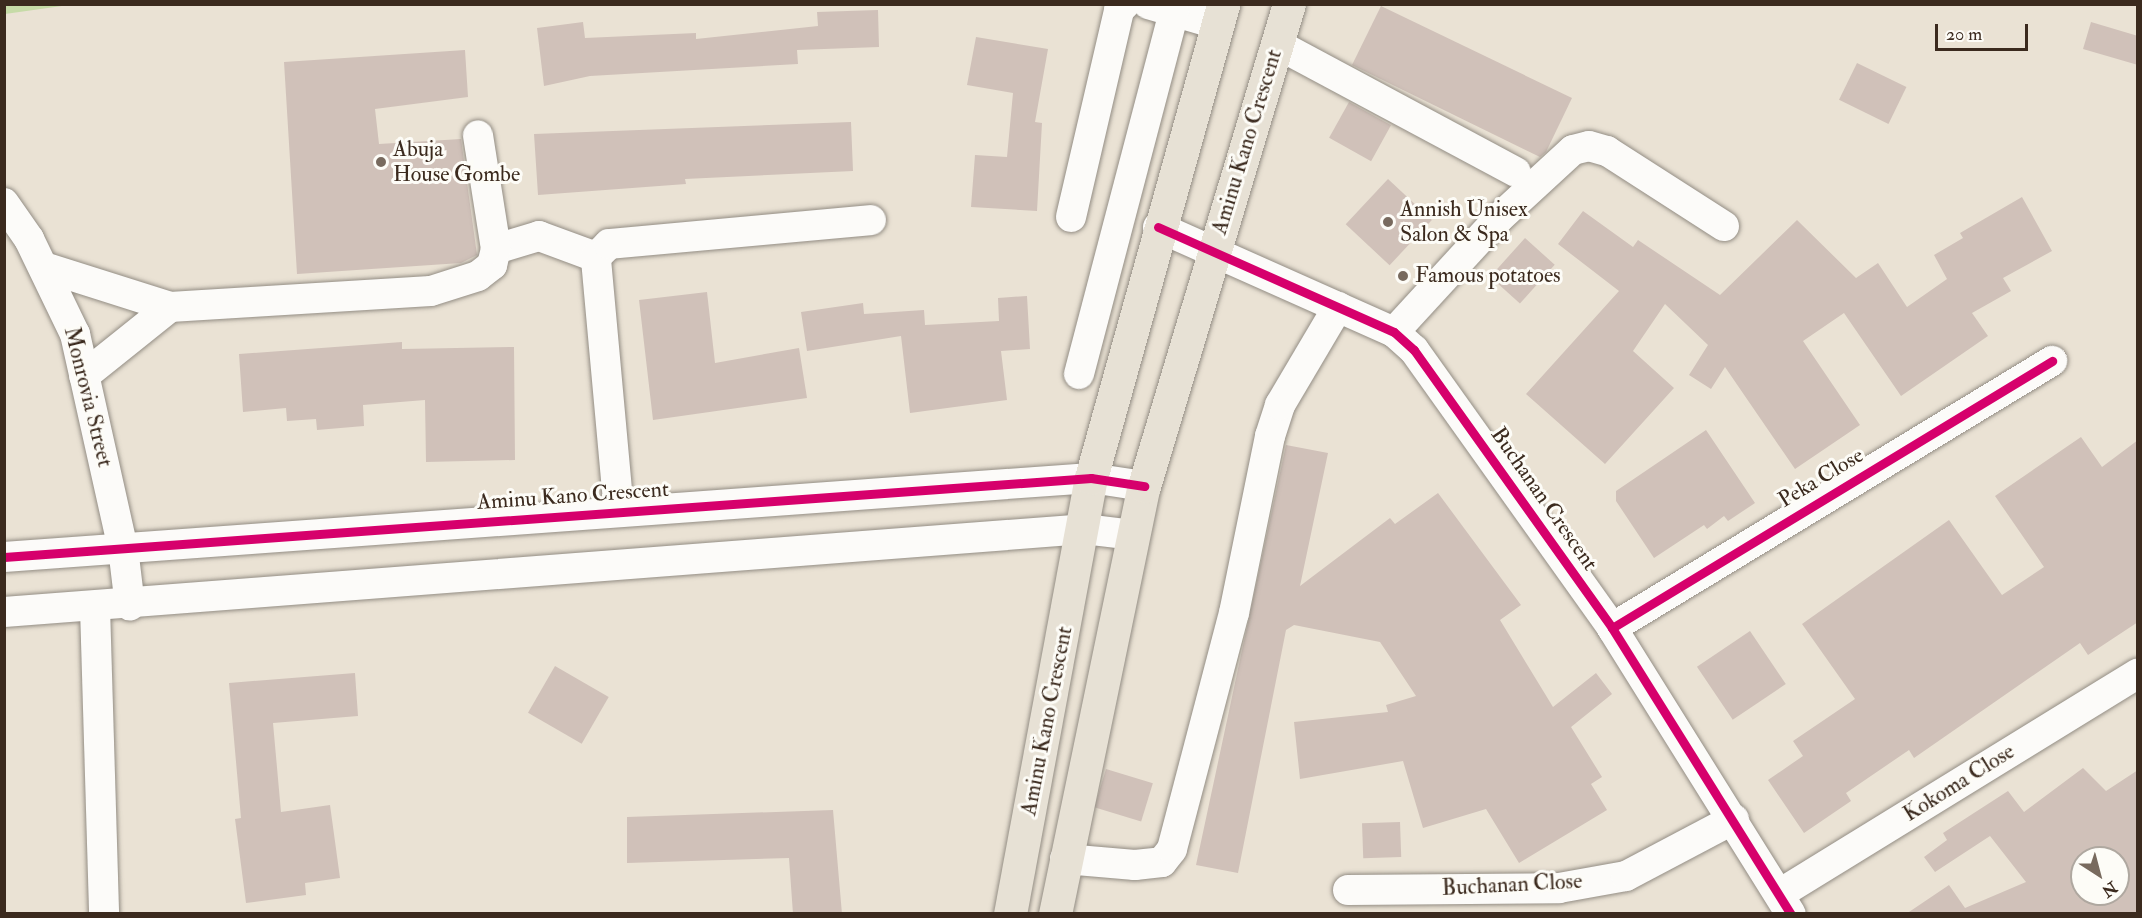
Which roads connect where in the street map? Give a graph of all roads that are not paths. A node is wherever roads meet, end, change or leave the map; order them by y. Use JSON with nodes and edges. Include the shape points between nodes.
{"nodes":[{"id":1,"x":1125,"y":4,"type":"edge"},
{"id":2,"x":1289,"y":4,"type":"edge"},
{"id":3,"x":1161,"y":8,"type":"edge"},
{"id":4,"x":1220,"y":14,"type":"edge"},
{"id":5,"x":1277,"y":44,"type":"junction"},
{"id":6,"x":478,"y":135,"type":"dead end"},
{"id":7,"x":1516,"y":172,"type":"dead end"},
{"id":8,"x":1132,"y":174,"type":"junction"},
{"id":9,"x":1171,"y":182,"type":"junction"},
{"id":10,"x":4,"y":203,"type":"edge"},
{"id":11,"x":1071,"y":217,"type":"dead end"},
{"id":12,"x":871,"y":220,"type":"dead end"},
{"id":13,"x":1724,"y":226,"type":"dead end"},
{"id":14,"x":1158,"y":228,"type":"junction"},
{"id":15,"x":496,"y":249,"type":"junction"},
{"id":16,"x":1214,"y":250,"type":"junction"},
{"id":17,"x":596,"y":257,"type":"junction"},
{"id":18,"x":44,"y":267,"type":"junction"},
{"id":19,"x":170,"y":307,"type":"junction"},
{"id":20,"x":1338,"y":307,"type":"junction"},
{"id":21,"x":1394,"y":332,"type":"junction"},
{"id":22,"x":2052,"y":362,"type":"dead end"},
{"id":23,"x":1079,"y":374,"type":"dead end"},
{"id":24,"x":84,"y":376,"type":"junction"},
{"id":25,"x":1091,"y":478,"type":"junction"},
{"id":26,"x":1144,"y":486,"type":"junction"},
{"id":27,"x":619,"y":512,"type":"junction"},
{"id":28,"x":1084,"y":529,"type":"junction"},
{"id":29,"x":1133,"y":536,"type":"junction"},
{"id":30,"x":123,"y":548,"type":"junction"},
{"id":31,"x":4,"y":557,"type":"edge"},
{"id":32,"x":130,"y":606,"type":"junction"},
{"id":33,"x":95,"y":608,"type":"junction"},
{"id":34,"x":4,"y":612,"type":"edge"},
{"id":35,"x":1611,"y":628,"type":"junction"},
{"id":36,"x":2138,"y":673,"type":"edge"},
{"id":37,"x":1734,"y":819,"type":"junction"},
{"id":38,"x":1065,"y":859,"type":"junction"},
{"id":39,"x":1348,"y":890,"type":"dead end"},
{"id":40,"x":1786,"y":903,"type":"edge"},
{"id":41,"x":104,"y":914,"type":"edge"},
{"id":42,"x":1010,"y":914,"type":"edge"},
{"id":43,"x":1055,"y":914,"type":"edge"}],
"edges":[{"from":1,"to":11,"type":"street","via":[[1119,10]]},
{"from":2,"to":5,"type":"main road","name":"Aminu Kano Crescent"},
{"from":3,"to":4,"type":"street"},
{"from":3,"to":8,"type":"street"},
{"from":4,"to":9,"type":"main road","name":"Aminu Kano Crescent"},
{"from":5,"to":7,"type":"street"},
{"from":5,"to":16,"type":"main road","name":"Aminu Kano Crescent"},
{"from":6,"to":15,"type":"street"},
{"from":8,"to":9,"type":"street"},
{"from":8,"to":23,"type":"street"},
{"from":9,"to":14,"type":"main road","name":"Aminu Kano Crescent"},
{"from":10,"to":18,"type":"street","name":"Monrovia Street"},
{"from":12,"to":17,"type":"street","via":[[609,244]]},
{"from":13,"to":21,"type":"street","via":[[1607,151],[1589,146],[1573,150],[1499,218]]},
{"from":14,"to":16,"type":"street","name":"Buchanan Crescent"},
{"from":14,"to":25,"type":"main road","name":"Aminu Kano Crescent"},
{"from":15,"to":17,"type":"street","via":[[539,236]]},
{"from":15,"to":19,"type":"street","via":[[492,265],[478,276],[432,291]]},
{"from":16,"to":20,"type":"street","name":"Buchanan Crescent"},
{"from":16,"to":26,"type":"main road","name":"Aminu Kano Crescent"},
{"from":17,"to":27,"type":"street"},
{"from":18,"to":19,"type":"street"},
{"from":18,"to":24,"type":"street","name":"Monrovia Street","via":[[75,334]]},
{"from":19,"to":24,"type":"street"},
{"from":20,"to":21,"type":"street","name":"Buchanan Crescent"},
{"from":20,"to":38,"type":"street","via":[[1280,405],[1270,436],[1234,613],[1172,849],[1162,862],[1135,865]]},
{"from":21,"to":35,"type":"street","name":"Buchanan Crescent","via":[[1414,350]]},
{"from":22,"to":35,"type":"street","name":"Peka Close"},
{"from":24,"to":30,"type":"street","name":"Monrovia Street"},
{"from":25,"to":26,"type":"street","name":"Aminu Kano Crescent"},
{"from":25,"to":27,"type":"street","name":"Aminu Kano Crescent"},
{"from":25,"to":28,"type":"main road","name":"Aminu Kano Crescent"},
{"from":26,"to":29,"type":"main road","name":"Aminu Kano Crescent"},
{"from":27,"to":30,"type":"street","name":"Aminu Kano Crescent"},
{"from":28,"to":29,"type":"street"},
{"from":28,"to":32,"type":"street"},
{"from":28,"to":42,"type":"main road","name":"Aminu Kano Crescent"},
{"from":29,"to":38,"type":"main road","name":"Aminu Kano Crescent"},
{"from":30,"to":31,"type":"street","name":"Aminu Kano Crescent"},
{"from":30,"to":32,"type":"street","name":"Monrovia Street"},
{"from":32,"to":33,"type":"street"},
{"from":33,"to":34,"type":"street"},
{"from":33,"to":41,"type":"street"},
{"from":35,"to":37,"type":"street","name":"Buchanan Crescent"},
{"from":36,"to":40,"type":"street","name":"Kokoma Close"},
{"from":37,"to":39,"type":"street","name":"Buchanan Close","via":[[1626,876],[1559,888]]},
{"from":37,"to":40,"type":"street","name":"Buchanan Crescent"},
{"from":38,"to":43,"type":"main road","name":"Aminu Kano Crescent"}]}
